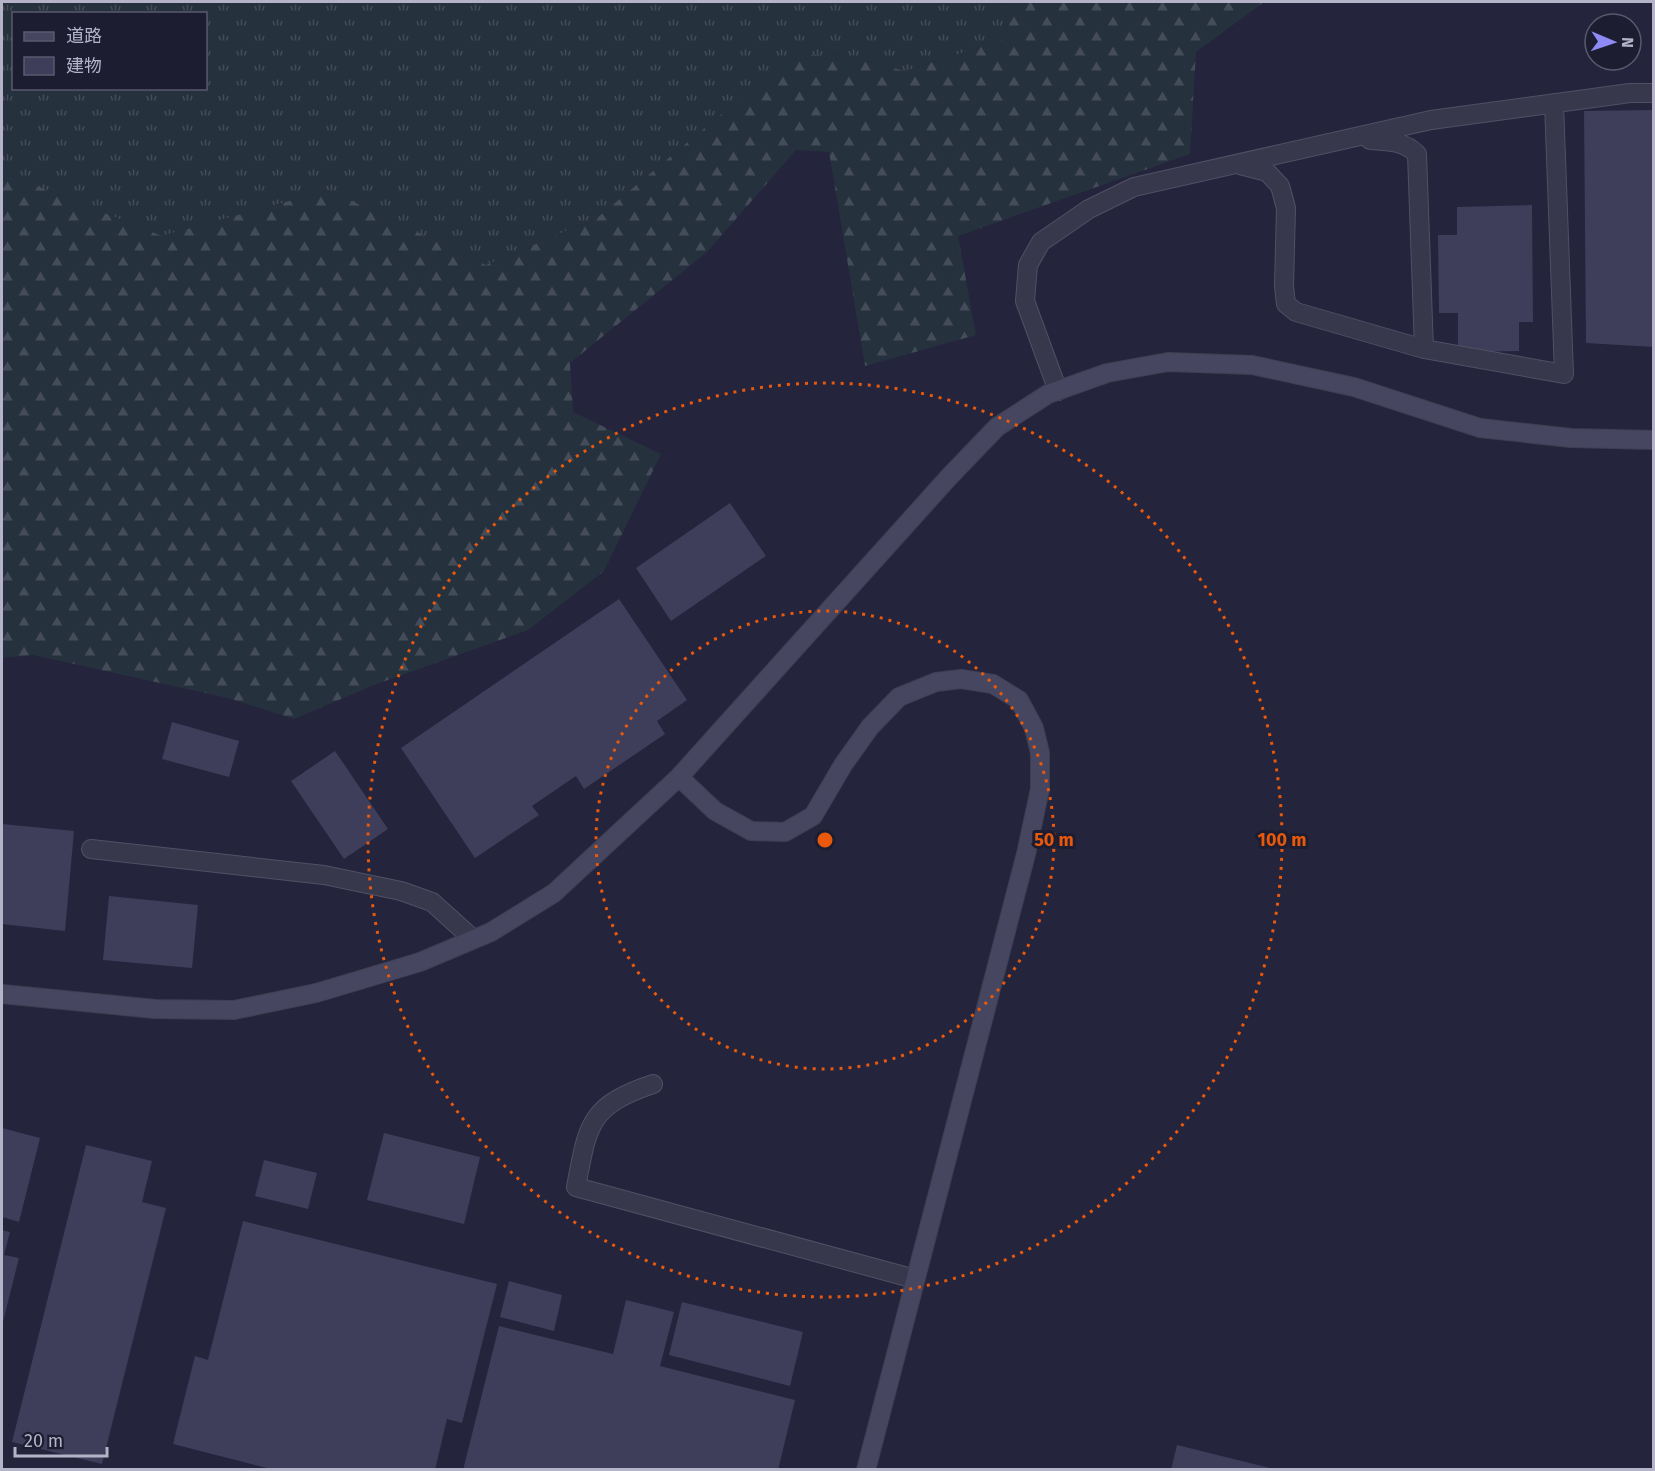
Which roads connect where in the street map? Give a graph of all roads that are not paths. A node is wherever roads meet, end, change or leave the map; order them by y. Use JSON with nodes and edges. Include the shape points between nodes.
{"nodes":[{"id":1,"x":1653,"y":93,"type":"edge"},
{"id":2,"x":1554,"y":103,"type":"junction"},
{"id":3,"x":1351,"y":138,"type":"junction"},
{"id":4,"x":1235,"y":164,"type":"junction"},
{"id":5,"x":1424,"y":349,"type":"junction"},
{"id":6,"x":1058,"y":391,"type":"junction"},
{"id":7,"x":1653,"y":440,"type":"edge"},
{"id":8,"x":679,"y":777,"type":"junction"},
{"id":9,"x":91,"y":849,"type":"dead end"},
{"id":10,"x":473,"y":939,"type":"junction"},
{"id":11,"x":2,"y":994,"type":"edge"},
{"id":12,"x":652,"y":1084,"type":"dead end"},
{"id":13,"x":915,"y":1279,"type":"junction"},
{"id":14,"x":866,"y":1470,"type":"edge"}],
"edges":[{"from":1,"to":2,"type":"lane"},
{"from":2,"to":3,"type":"lane","via":[[1431,120]]},
{"from":2,"to":5,"type":"lane","via":[[1564,374]]},
{"from":3,"to":4,"type":"lane"},
{"from":3,"to":5,"type":"lane","via":[[1393,141],[1417,153]]},
{"from":4,"to":5,"type":"lane","via":[[1267,172],[1280,186],[1286,208],[1286,304],[1296,312]]},
{"from":4,"to":6,"type":"lane","via":[[1134,187],[1089,209],[1041,242],[1028,265],[1025,301]]},
{"from":6,"to":7,"type":"street","via":[[1107,374],[1168,362],[1252,365],[1354,387],[1480,428],[1571,438]]},
{"from":6,"to":8,"type":"street","via":[[997,428]]},
{"from":8,"to":10,"type":"street","via":[[554,893]]},
{"from":8,"to":13,"type":"street","via":[[715,811],[751,831],[785,832],[813,816],[870,727],[898,697],[936,682],[961,678],[993,684],[1019,700],[1034,728],[1040,753],[1040,789]]},
{"from":9,"to":10,"type":"lane","via":[[324,875],[401,891],[432,902]]},
{"from":10,"to":11,"type":"street","via":[[420,962],[326,990],[234,1010],[154,1009]]},
{"from":12,"to":13,"type":"lane","via":[[625,1093],[600,1110],[585,1138],[576,1187]]},
{"from":13,"to":14,"type":"street"}]}
